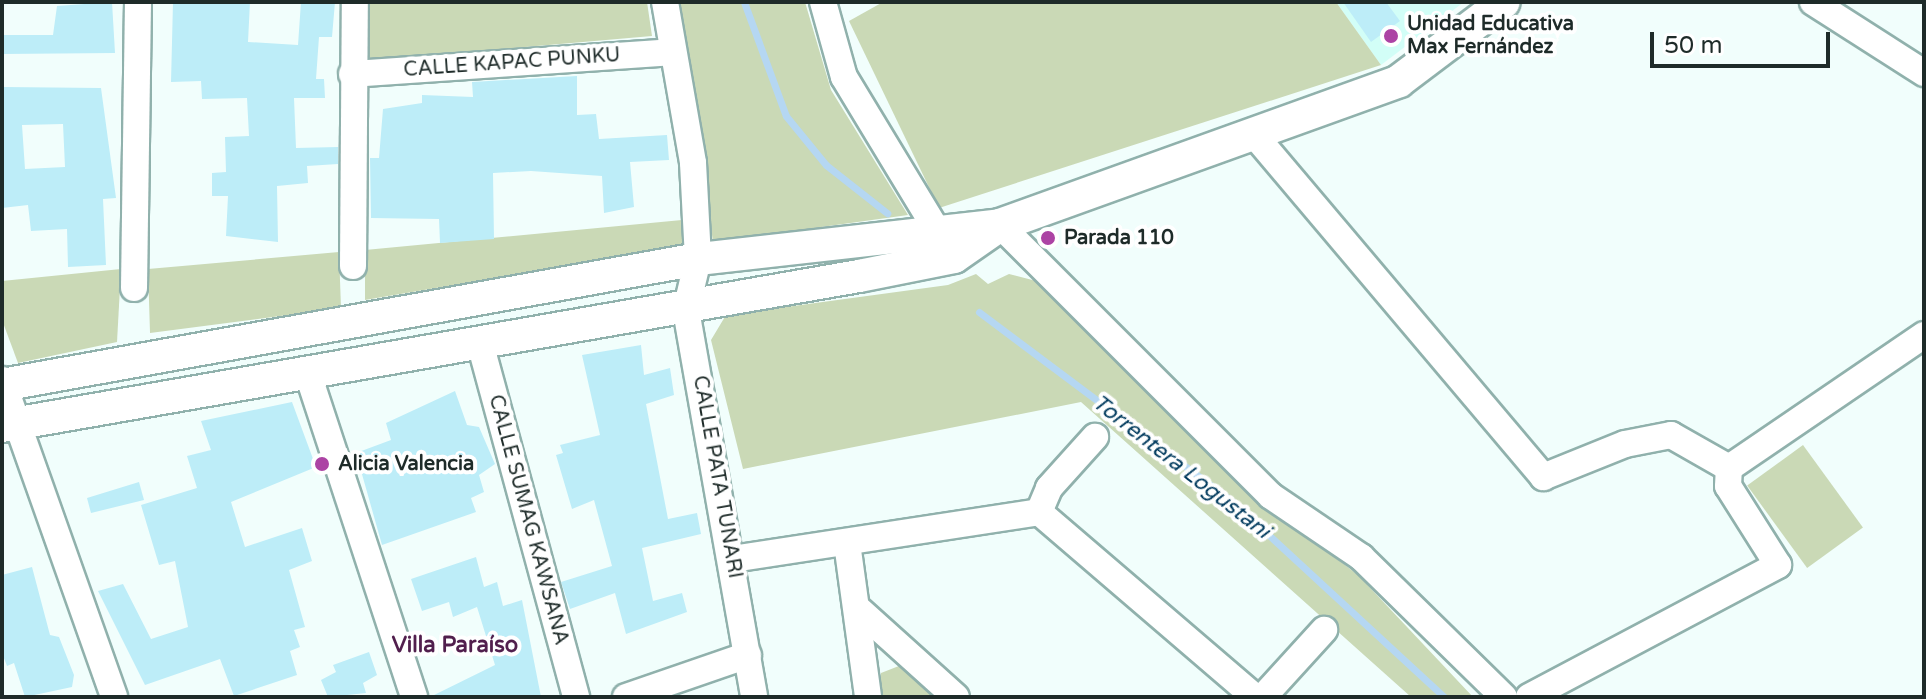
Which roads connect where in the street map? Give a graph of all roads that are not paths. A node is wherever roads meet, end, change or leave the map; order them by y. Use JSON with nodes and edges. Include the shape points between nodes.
{"nodes":[{"id":1,"x":138,"y":2,"type":"edge"},
{"id":2,"x":355,"y":2,"type":"edge"},
{"id":3,"x":665,"y":2,"type":"edge"},
{"id":4,"x":823,"y":2,"type":"edge"},
{"id":5,"x":1504,"y":2,"type":"edge"},
{"id":6,"x":1813,"y":2,"type":"edge"},
{"id":7,"x":672,"y":52,"type":"junction"},
{"id":8,"x":1924,"y":73,"type":"edge"},
{"id":9,"x":352,"y":74,"type":"junction"},
{"id":10,"x":1257,"y":138,"type":"junction"},
{"id":11,"x":1000,"y":225,"type":"junction"},
{"id":12,"x":933,"y":229,"type":"junction"},
{"id":13,"x":954,"y":257,"type":"junction"},
{"id":14,"x":698,"y":259,"type":"junction"},
{"id":15,"x":353,"y":266,"type":"dead end"},
{"id":16,"x":134,"y":288,"type":"dead end"},
{"id":17,"x":686,"y":310,"type":"junction"},
{"id":18,"x":1924,"y":335,"type":"edge"},
{"id":19,"x":480,"y":343,"type":"junction"},
{"id":20,"x":307,"y":371,"type":"junction"},
{"id":21,"x":2,"y":383,"type":"edge"},
{"id":22,"x":10,"y":424,"type":"edge"},
{"id":23,"x":1095,"y":437,"type":"dead end"},
{"id":24,"x":1729,"y":468,"type":"junction"},
{"id":25,"x":1039,"y":512,"type":"junction"},
{"id":26,"x":847,"y":543,"type":"junction"},
{"id":27,"x":733,"y":559,"type":"junction"},
{"id":28,"x":857,"y":608,"type":"junction"},
{"id":29,"x":1324,"y":630,"type":"dead end"},
{"id":30,"x":748,"y":655,"type":"junction"},
{"id":31,"x":114,"y":697,"type":"edge"},
{"id":32,"x":414,"y":697,"type":"edge"},
{"id":33,"x":576,"y":697,"type":"edge"},
{"id":34,"x":626,"y":697,"type":"edge"},
{"id":35,"x":754,"y":697,"type":"edge"},
{"id":36,"x":868,"y":697,"type":"edge"},
{"id":37,"x":956,"y":697,"type":"edge"},
{"id":38,"x":1255,"y":697,"type":"edge"},
{"id":39,"x":1263,"y":697,"type":"edge"},
{"id":40,"x":1504,"y":697,"type":"edge"},
{"id":41,"x":1529,"y":697,"type":"edge"}],
"edges":[{"from":1,"to":16,"type":"street"},
{"from":2,"to":9,"type":"street"},
{"from":3,"to":7,"type":"street","name":"CALLE PATA TUNARI"},
{"from":4,"to":12,"type":"street","via":[[844,77]]},
{"from":5,"to":10,"type":"main road","via":[[1399,81]]},
{"from":6,"to":8,"type":"street"},
{"from":7,"to":9,"type":"street","name":"CALLE KAPAC PUNKU"},
{"from":7,"to":14,"type":"street","name":"CALLE PATA TUNARI","via":[[693,163]]},
{"from":9,"to":15,"type":"street"},
{"from":10,"to":11,"type":"main road"},
{"from":10,"to":24,"type":"street","via":[[1543,477],[1625,444],[1671,435]]},
{"from":11,"to":12,"type":"main road"},
{"from":11,"to":13,"type":"main road"},
{"from":11,"to":40,"type":"street","via":[[1271,496],[1361,557]]},
{"from":12,"to":13,"type":"street"},
{"from":12,"to":14,"type":"main road"},
{"from":13,"to":17,"type":"main road"},
{"from":14,"to":17,"type":"street","name":"CALLE PATA TUNARI"},
{"from":14,"to":21,"type":"main road"},
{"from":17,"to":19,"type":"main road"},
{"from":17,"to":27,"type":"street","name":"CALLE PATA TUNARI"},
{"from":18,"to":24,"type":"street"},
{"from":19,"to":20,"type":"main road"},
{"from":19,"to":33,"type":"street","name":"CALLE SUMAG KAWSANA"},
{"from":20,"to":22,"type":"main road"},
{"from":20,"to":32,"type":"street"},
{"from":21,"to":22,"type":"street"},
{"from":22,"to":31,"type":"street"},
{"from":23,"to":25,"type":"street","via":[[1049,488]]},
{"from":24,"to":41,"type":"street","via":[[1728,486],[1778,565]]},
{"from":25,"to":26,"type":"street"},
{"from":25,"to":38,"type":"street"},
{"from":26,"to":27,"type":"street"},
{"from":26,"to":28,"type":"street"},
{"from":27,"to":30,"type":"street","name":"CALLE PATA TUNARI"},
{"from":28,"to":36,"type":"street"},
{"from":28,"to":37,"type":"street"},
{"from":29,"to":39,"type":"street"},
{"from":30,"to":34,"type":"street"},
{"from":30,"to":35,"type":"street","name":"CALLE PATA TUNARI"}]}
